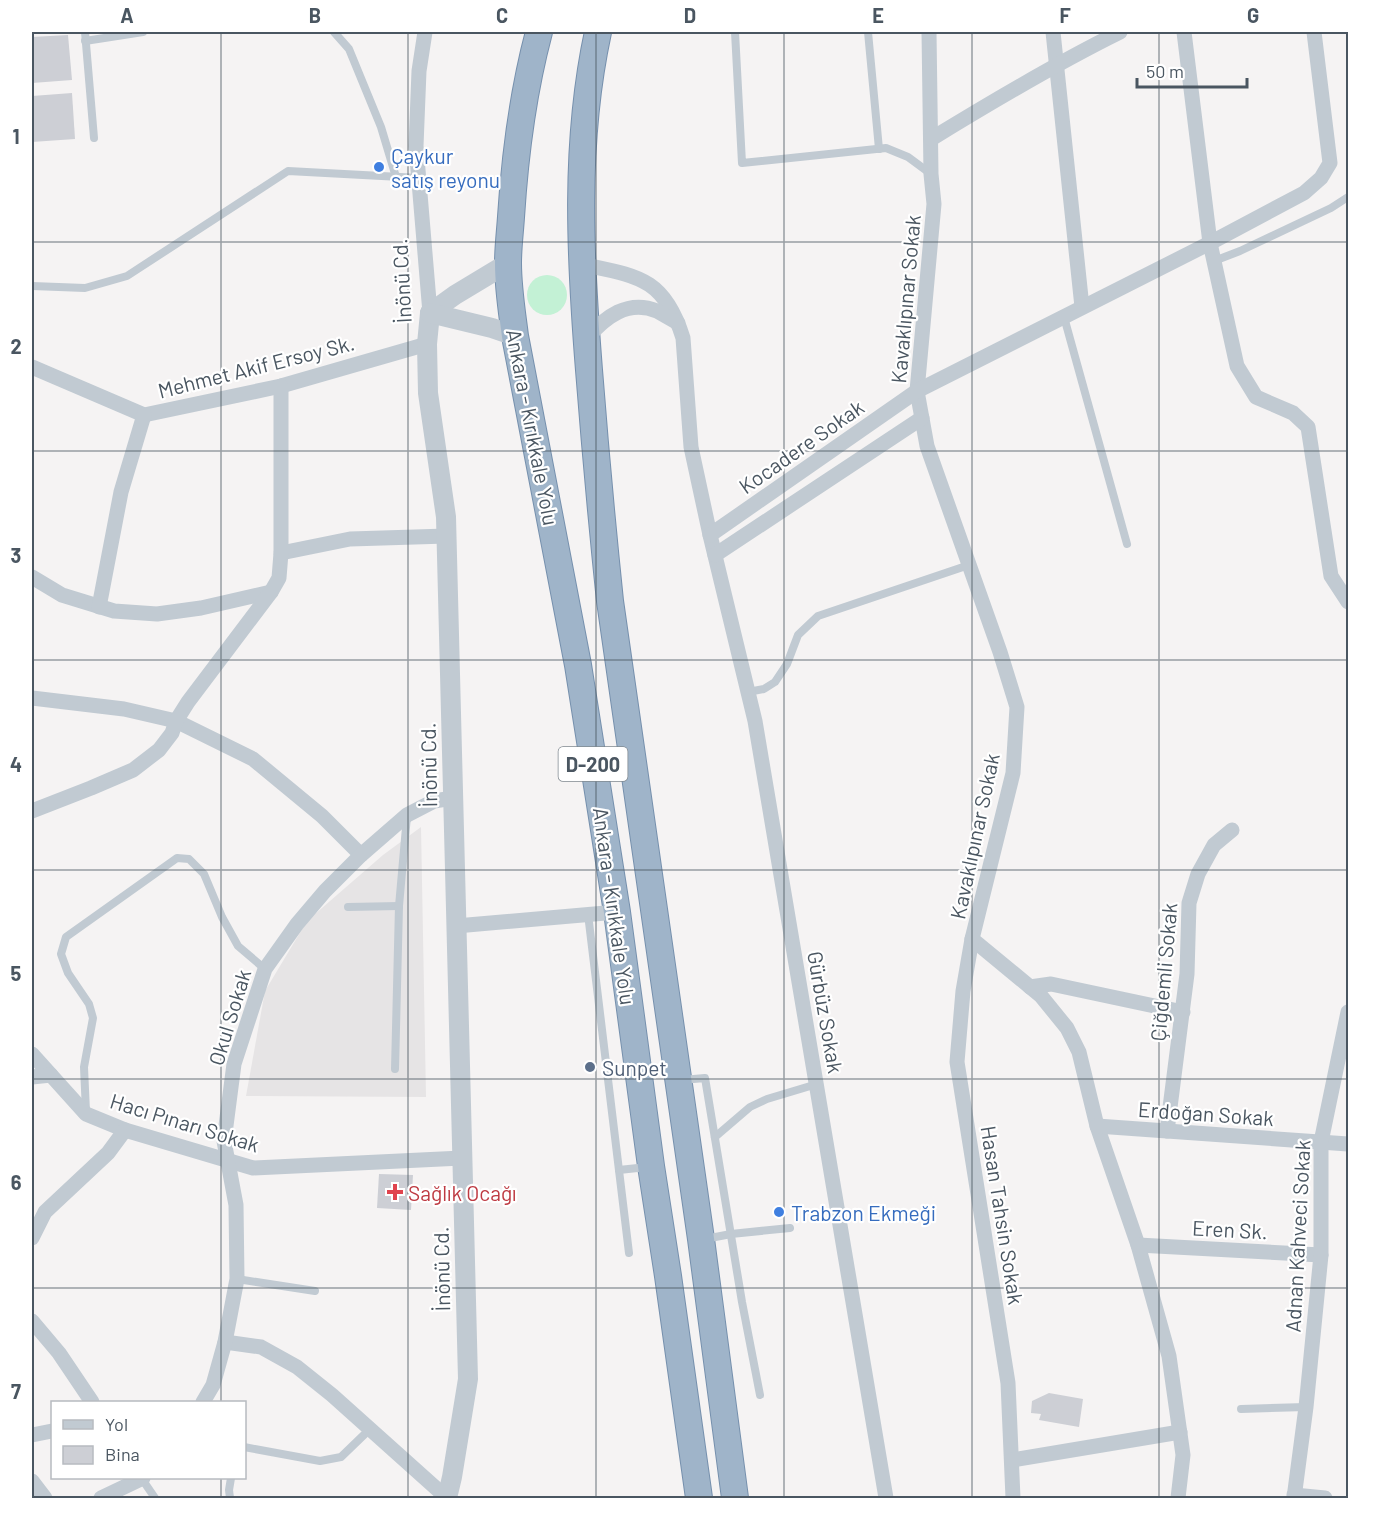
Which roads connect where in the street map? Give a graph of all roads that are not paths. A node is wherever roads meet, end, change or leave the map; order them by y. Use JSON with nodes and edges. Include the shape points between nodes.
{"nodes":[{"id":1,"x":85,"y":32,"type":"edge"},
{"id":2,"x":143,"y":32,"type":"edge"},
{"id":3,"x":334,"y":32,"type":"edge"},
{"id":4,"x":425,"y":32,"type":"edge"},
{"id":5,"x":539,"y":32,"type":"edge"},
{"id":6,"x":598,"y":32,"type":"edge"},
{"id":7,"x":735,"y":32,"type":"edge"},
{"id":8,"x":868,"y":32,"type":"edge"},
{"id":9,"x":929,"y":32,"type":"edge"},
{"id":10,"x":1053,"y":32,"type":"edge"},
{"id":11,"x":1120,"y":32,"type":"edge"},
{"id":12,"x":1184,"y":32,"type":"edge"},
{"id":13,"x":1314,"y":32,"type":"edge"},
{"id":14,"x":85,"y":41,"type":"junction"},
{"id":15,"x":1057,"y":64,"type":"junction"},
{"id":16,"x":94,"y":138,"type":"dead end"},
{"id":17,"x":931,"y":139,"type":"junction"},
{"id":18,"x":879,"y":149,"type":"junction"},
{"id":19,"x":931,"y":174,"type":"junction"},
{"id":20,"x":396,"y":177,"type":"junction"},
{"id":21,"x":419,"y":178,"type":"junction"},
{"id":22,"x":1348,"y":197,"type":"edge"},
{"id":23,"x":1210,"y":243,"type":"junction"},
{"id":24,"x":1214,"y":261,"type":"junction"},
{"id":25,"x":508,"y":263,"type":"junction"},
{"id":26,"x":582,"y":264,"type":"junction"},
{"id":27,"x":32,"y":286,"type":"edge"},
{"id":28,"x":1082,"y":307,"type":"junction"},
{"id":29,"x":430,"y":313,"type":"junction"},
{"id":30,"x":1064,"y":316,"type":"junction"},
{"id":31,"x":678,"y":323,"type":"junction"},
{"id":32,"x":515,"y":336,"type":"junction"},
{"id":33,"x":587,"y":338,"type":"junction"},
{"id":34,"x":427,"y":344,"type":"junction"},
{"id":35,"x":32,"y":367,"type":"edge"},
{"id":36,"x":281,"y":386,"type":"junction"},
{"id":37,"x":917,"y":391,"type":"junction"},
{"id":38,"x":144,"y":415,"type":"junction"},
{"id":39,"x":922,"y":418,"type":"junction"},
{"id":40,"x":710,"y":535,"type":"junction"},
{"id":41,"x":447,"y":536,"type":"junction"},
{"id":42,"x":1127,"y":544,"type":"dead end"},
{"id":43,"x":281,"y":553,"type":"junction"},
{"id":44,"x":715,"y":555,"type":"junction"},
{"id":45,"x":969,"y":565,"type":"junction"},
{"id":46,"x":32,"y":577,"type":"edge"},
{"id":47,"x":270,"y":592,"type":"junction"},
{"id":48,"x":1348,"y":602,"type":"edge"},
{"id":49,"x":99,"y":607,"type":"junction"},
{"id":50,"x":748,"y":692,"type":"junction"},
{"id":51,"x":32,"y":698,"type":"edge"},
{"id":52,"x":176,"y":721,"type":"junction"},
{"id":53,"x":453,"y":798,"type":"junction"},
{"id":54,"x":32,"y":811,"type":"edge"},
{"id":55,"x":407,"y":815,"type":"junction"},
{"id":56,"x":1232,"y":831,"type":"dead end"},
{"id":57,"x":362,"y":855,"type":"junction"},
{"id":58,"x":399,"y":906,"type":"junction"},
{"id":59,"x":348,"y":907,"type":"dead end"},
{"id":60,"x":617,"y":912,"type":"junction"},
{"id":61,"x":588,"y":914,"type":"junction"},
{"id":62,"x":456,"y":926,"type":"junction"},
{"id":63,"x":972,"y":939,"type":"junction"},
{"id":64,"x":265,"y":969,"type":"junction"},
{"id":65,"x":1030,"y":987,"type":"junction"},
{"id":66,"x":1183,"y":1012,"type":"junction"},
{"id":67,"x":1348,"y":1012,"type":"edge"},
{"id":68,"x":32,"y":1054,"type":"edge"},
{"id":69,"x":395,"y":1069,"type":"dead end"},
{"id":70,"x":51,"y":1075,"type":"junction"},
{"id":71,"x":32,"y":1077,"type":"edge"},
{"id":72,"x":678,"y":1080,"type":"junction"},
{"id":73,"x":817,"y":1084,"type":"junction"},
{"id":74,"x":86,"y":1114,"type":"junction"},
{"id":75,"x":1097,"y":1126,"type":"junction"},
{"id":76,"x":125,"y":1130,"type":"junction"},
{"id":77,"x":1167,"y":1131,"type":"junction"},
{"id":78,"x":715,"y":1137,"type":"junction"},
{"id":79,"x":1321,"y":1142,"type":"junction"},
{"id":80,"x":1348,"y":1144,"type":"edge"},
{"id":81,"x":462,"y":1158,"type":"junction"},
{"id":82,"x":226,"y":1160,"type":"junction"},
{"id":83,"x":651,"y":1166,"type":"junction"},
{"id":84,"x":618,"y":1170,"type":"junction"},
{"id":85,"x":790,"y":1228,"type":"dead end"},
{"id":86,"x":731,"y":1234,"type":"junction"},
{"id":87,"x":32,"y":1238,"type":"edge"},
{"id":88,"x":701,"y":1239,"type":"junction"},
{"id":89,"x":1138,"y":1245,"type":"junction"},
{"id":90,"x":629,"y":1253,"type":"dead end"},
{"id":91,"x":1321,"y":1255,"type":"junction"},
{"id":92,"x":237,"y":1279,"type":"junction"},
{"id":93,"x":315,"y":1291,"type":"dead end"},
{"id":94,"x":32,"y":1321,"type":"edge"},
{"id":95,"x":225,"y":1342,"type":"junction"},
{"id":96,"x":760,"y":1395,"type":"dead end"},
{"id":97,"x":91,"y":1401,"type":"edge"},
{"id":98,"x":204,"y":1401,"type":"edge"},
{"id":99,"x":1306,"y":1407,"type":"junction"},
{"id":100,"x":1241,"y":1409,"type":"dead end"},
{"id":101,"x":370,"y":1429,"type":"junction"},
{"id":102,"x":51,"y":1431,"type":"edge"},
{"id":103,"x":1180,"y":1432,"type":"junction"},
{"id":104,"x":32,"y":1435,"type":"edge"},
{"id":105,"x":246,"y":1447,"type":"edge"},
{"id":106,"x":1012,"y":1460,"type":"junction"},
{"id":107,"x":140,"y":1479,"type":"edge"},
{"id":108,"x":143,"y":1479,"type":"edge"},
{"id":109,"x":231,"y":1479,"type":"edge"},
{"id":110,"x":32,"y":1481,"type":"edge"},
{"id":111,"x":1294,"y":1497,"type":"edge"},
{"id":112,"x":45,"y":1498,"type":"edge"},
{"id":113,"x":101,"y":1498,"type":"edge"},
{"id":114,"x":155,"y":1498,"type":"edge"},
{"id":115,"x":231,"y":1498,"type":"edge"},
{"id":116,"x":447,"y":1498,"type":"edge"},
{"id":117,"x":699,"y":1498,"type":"edge"},
{"id":118,"x":735,"y":1498,"type":"edge"},
{"id":119,"x":886,"y":1498,"type":"edge"},
{"id":120,"x":1013,"y":1498,"type":"edge"},
{"id":121,"x":1178,"y":1498,"type":"edge"},
{"id":122,"x":1325,"y":1498,"type":"edge"}],
"edges":[{"from":1,"to":14,"type":"lane"},
{"from":2,"to":14,"type":"lane"},
{"from":3,"to":20,"type":"lane","via":[[349,49],[381,127]]},
{"from":4,"to":21,"type":"street","name":"İnönü Cd.","via":[[419,71]]},
{"from":5,"to":25,"type":"highway","name":"Ankara - Kırıkkale Yolu","number":"D-200","via":[[518,133]]},
{"from":6,"to":26,"type":"highway","name":"Ankara - Kırıkkale Yolu","number":"D-200","via":[[583,135]]},
{"from":7,"to":18,"type":"lane","via":[[742,163]]},
{"from":8,"to":18,"type":"lane"},
{"from":9,"to":17,"type":"street","name":"Kavaklıpınar Sokak"},
{"from":10,"to":15,"type":"street"},
{"from":11,"to":15,"type":"street"},
{"from":12,"to":23,"type":"street"},
{"from":13,"to":23,"type":"street","name":"Kocadere Sokak","via":[[1330,162],[1322,178],[1304,193]]},
{"from":14,"to":16,"type":"lane"},
{"from":15,"to":17,"type":"street"},
{"from":15,"to":28,"type":"street"},
{"from":17,"to":19,"type":"street","name":"Kavaklıpınar Sokak"},
{"from":18,"to":19,"type":"lane","via":[[908,157]]},
{"from":19,"to":37,"type":"street","name":"Kavaklıpınar Sokak","via":[[934,204]]},
{"from":20,"to":21,"type":"lane"},
{"from":20,"to":27,"type":"lane","via":[[288,171],[127,276],[85,288]]},
{"from":21,"to":29,"type":"street","name":"İnönü Cd."},
{"from":22,"to":24,"type":"lane"},
{"from":23,"to":24,"type":"street"},
{"from":23,"to":28,"type":"street","name":"Kocadere Sokak"},
{"from":24,"to":48,"type":"street","via":[[1237,366],[1256,397],[1293,413],[1308,427],[1331,576]]},
{"from":25,"to":29,"type":"street"},
{"from":25,"to":32,"type":"highway","name":"Ankara - Kırıkkale Yolu","number":"D-200"},
{"from":26,"to":31,"type":"street","name":"Gürbüz Sokak","via":[[643,280],[668,302]]},
{"from":26,"to":33,"type":"highway","name":"Ankara - Kırıkkale Yolu","number":"D-200"},
{"from":28,"to":30,"type":"street","name":"Kocadere Sokak"},
{"from":29,"to":32,"type":"street"},
{"from":29,"to":34,"type":"street","name":"İnönü Cd."},
{"from":30,"to":37,"type":"street","name":"Kocadere Sokak"},
{"from":30,"to":42,"type":"lane"},
{"from":31,"to":33,"type":"street","via":[[655,310],[627,309],[606,318]]},
{"from":31,"to":40,"type":"street","name":"Gürbüz Sokak","via":[[683,338],[691,447]]},
{"from":32,"to":60,"type":"highway","name":"Ankara - Kırıkkale Yolu","number":"D-200","via":[[575,653]]},
{"from":33,"to":72,"type":"highway","name":"Ankara - Kırıkkale Yolu","number":"D-200","via":[[610,601]]},
{"from":34,"to":36,"type":"street","name":"Mehmet Akif Ersoy Sk."},
{"from":34,"to":41,"type":"street","name":"İnönü Cd.","via":[[428,393]]},
{"from":35,"to":38,"type":"street","name":"Mehmet Akif Ersoy Sk."},
{"from":36,"to":38,"type":"street","name":"Mehmet Akif Ersoy Sk."},
{"from":36,"to":43,"type":"street"},
{"from":37,"to":39,"type":"street","name":"Kavaklıpınar Sokak"},
{"from":37,"to":40,"type":"street","name":"Kocadere Sokak"},
{"from":38,"to":49,"type":"street","via":[[121,492]]},
{"from":39,"to":44,"type":"street","name":"Kocadere Sokak"},
{"from":39,"to":45,"type":"street","name":"Kavaklıpınar Sokak","via":[[927,446]]},
{"from":40,"to":44,"type":"street","name":"Gürbüz Sokak"},
{"from":41,"to":43,"type":"street","via":[[350,539]]},
{"from":41,"to":53,"type":"street","name":"İnönü Cd."},
{"from":43,"to":47,"type":"street","via":[[279,578]]},
{"from":44,"to":50,"type":"street","name":"Gürbüz Sokak"},
{"from":45,"to":50,"type":"lane","via":[[818,616],[798,635],[775,682]]},
{"from":45,"to":63,"type":"street","name":"Kavaklıpınar Sokak","via":[[1017,707],[1013,773]]},
{"from":46,"to":49,"type":"street","via":[[62,595]]},
{"from":47,"to":49,"type":"street","via":[[157,614]]},
{"from":47,"to":52,"type":"street"},
{"from":50,"to":73,"type":"street","name":"Gürbüz Sokak"},
{"from":51,"to":52,"type":"street","via":[[124,709]]},
{"from":52,"to":54,"type":"street","via":[[159,750],[134,770]]},
{"from":52,"to":57,"type":"street","via":[[253,759]]},
{"from":53,"to":55,"type":"street","name":"Okul Sokak","via":[[434,801]]},
{"from":53,"to":62,"type":"street","name":"İnönü Cd."},
{"from":55,"to":57,"type":"street","name":"Okul Sokak"},
{"from":55,"to":58,"type":"lane"},
{"from":56,"to":66,"type":"street","name":"Çiğdemli Sokak","via":[[1214,845],[1198,874],[1189,903]]},
{"from":57,"to":64,"type":"street","name":"Okul Sokak","via":[[325,891]]},
{"from":58,"to":59,"type":"lane"},
{"from":58,"to":69,"type":"lane"},
{"from":60,"to":61,"type":"street"},
{"from":60,"to":83,"type":"highway","name":"Ankara - Kırıkkale Yolu","number":"D-200"},
{"from":61,"to":62,"type":"street"},
{"from":61,"to":84,"type":"lane"},
{"from":62,"to":81,"type":"street","name":"İnönü Cd."},
{"from":63,"to":65,"type":"street","name":"Kavaklıpınar Sokak"},
{"from":63,"to":106,"type":"street","name":"Hasan Tahsin Sokak","via":[[957,1062],[1008,1383]]},
{"from":64,"to":74,"type":"lane","via":[[237,946],[204,874],[189,859],[177,858],[66,938],[61,954],[93,1017],[84,1067]]},
{"from":64,"to":82,"type":"street","name":"Okul Sokak","via":[[234,1064],[224,1141]]},
{"from":65,"to":66,"type":"street","via":[[1051,984]]},
{"from":65,"to":75,"type":"street","name":"Kavaklıpınar Sokak","via":[[1067,1028],[1079,1052]]},
{"from":66,"to":77,"type":"street","name":"Çiğdemli Sokak"},
{"from":67,"to":79,"type":"street","name":"Adnan Kahveci Sokak"},
{"from":68,"to":70,"type":"street","name":"Hacı Pınarı Sokak"},
{"from":70,"to":71,"type":"street"},
{"from":70,"to":74,"type":"street","name":"Hacı Pınarı Sokak"},
{"from":72,"to":78,"type":"lane","via":[[705,1078]]},
{"from":72,"to":88,"type":"highway","name":"Ankara - Kırıkkale Yolu","number":"D-200"},
{"from":73,"to":78,"type":"lane","via":[[750,1107]]},
{"from":73,"to":119,"type":"street","name":"Gürbüz Sokak"},
{"from":74,"to":76,"type":"street","name":"Hacı Pınarı Sokak"},
{"from":75,"to":77,"type":"street","name":"Erdoğan Sokak"},
{"from":75,"to":89,"type":"street","name":"Kavaklıpınar Sokak"},
{"from":76,"to":82,"type":"street","name":"Hacı Pınarı Sokak"},
{"from":76,"to":87,"type":"street","via":[[108,1152],[45,1212]]},
{"from":77,"to":79,"type":"street","name":"Erdoğan Sokak"},
{"from":78,"to":86,"type":"lane"},
{"from":79,"to":80,"type":"street","name":"Erdoğan Sokak"},
{"from":79,"to":91,"type":"street","name":"Adnan Kahveci Sokak"},
{"from":81,"to":82,"type":"street","name":"Hacı Pınarı Sokak","via":[[253,1168]]},
{"from":81,"to":116,"type":"street","name":"İnönü Cd.","via":[[468,1379]]},
{"from":82,"to":92,"type":"street","name":"Okul Sokak","via":[[236,1205]]},
{"from":83,"to":84,"type":"lane"},
{"from":83,"to":117,"type":"highway","name":"Ankara - Kırıkkale Yolu","number":"D-200"},
{"from":84,"to":90,"type":"lane"},
{"from":85,"to":86,"type":"lane"},
{"from":86,"to":88,"type":"lane"},
{"from":86,"to":96,"type":"lane"},
{"from":88,"to":118,"type":"highway","name":"Ankara - Kırıkkale Yolu","number":"D-200"},
{"from":89,"to":91,"type":"street","name":"Eren Sk."},
{"from":89,"to":103,"type":"street","name":"Kavaklıpınar Sokak","via":[[1169,1356]]},
{"from":91,"to":99,"type":"street","name":"Adnan Kahveci Sokak"},
{"from":92,"to":93,"type":"lane"},
{"from":92,"to":95,"type":"street","name":"Okul Sokak"},
{"from":94,"to":97,"type":"street"},
{"from":95,"to":98,"type":"street","name":"Okul Sokak","via":[[213,1385]]},
{"from":95,"to":101,"type":"street","via":[[261,1347],[297,1367]]},
{"from":99,"to":100,"type":"lane"},
{"from":99,"to":111,"type":"street","name":"Adnan Kahveci Sokak"},
{"from":101,"to":105,"type":"lane","via":[[340,1457],[320,1461]]},
{"from":101,"to":116,"type":"street"},
{"from":102,"to":104,"type":"street"},
{"from":103,"to":106,"type":"street"},
{"from":103,"to":121,"type":"street","name":"Kavaklıpınar Sokak","via":[[1183,1455]]},
{"from":106,"to":120,"type":"street","name":"Hasan Tahsin Sokak"},
{"from":107,"to":113,"type":"street"},
{"from":108,"to":114,"type":"lane"},
{"from":109,"to":115,"type":"lane"},
{"from":110,"to":112,"type":"street"},
{"from":111,"to":122,"type":"street"}]}
